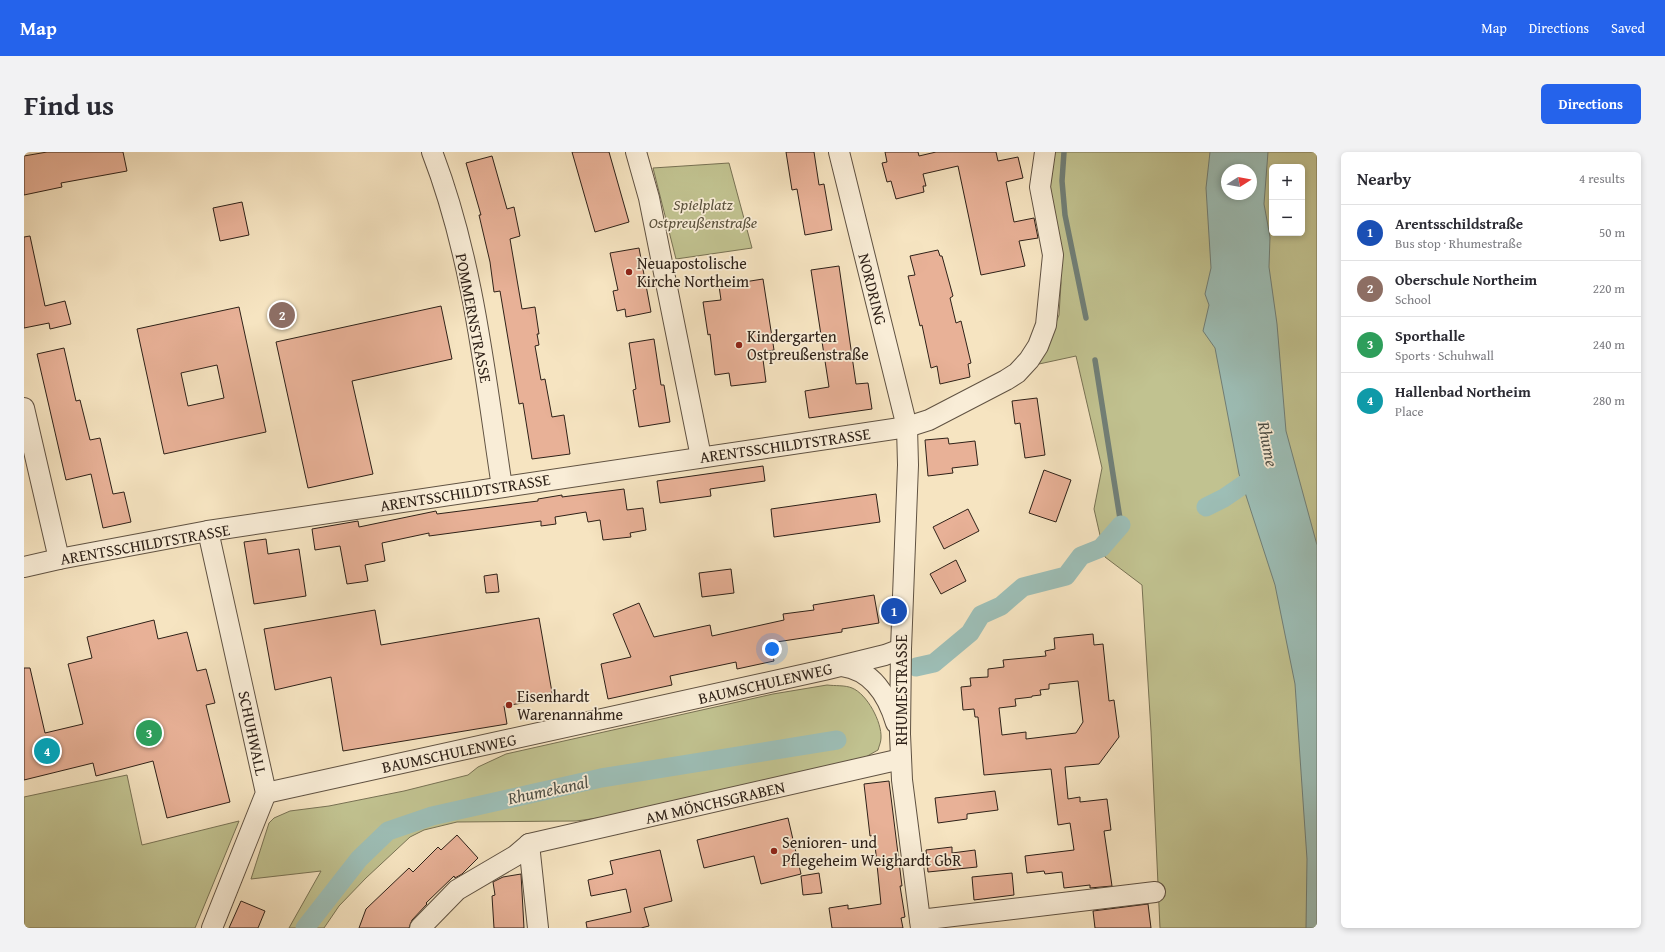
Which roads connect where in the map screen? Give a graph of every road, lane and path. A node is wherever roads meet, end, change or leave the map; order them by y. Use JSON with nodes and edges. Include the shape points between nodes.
{"nodes":[{"id":1,"x":432,"y":152,"type":"edge"},
{"id":2,"x":636,"y":152,"type":"edge"},
{"id":3,"x":838,"y":152,"type":"edge"},
{"id":4,"x":1045,"y":152,"type":"edge"},
{"id":5,"x":24,"y":408,"type":"edge"},
{"id":6,"x":907,"y":427,"type":"junction"},
{"id":7,"x":701,"y":457,"type":"junction"},
{"id":8,"x":502,"y":486,"type":"junction"},
{"id":9,"x":208,"y":531,"type":"junction"},
{"id":10,"x":59,"y":559,"type":"junction"},
{"id":11,"x":24,"y":567,"type":"edge"},
{"id":12,"x":901,"y":649,"type":"junction"},
{"id":13,"x":842,"y":666,"type":"junction"},
{"id":14,"x":900,"y":734,"type":"junction"},
{"id":15,"x":901,"y":760,"type":"junction"},
{"id":16,"x":266,"y":793,"type":"junction"},
{"id":17,"x":529,"y":844,"type":"junction"},
{"id":18,"x":1155,"y":892,"type":"dead end"},
{"id":19,"x":920,"y":924,"type":"edge"},
{"id":20,"x":212,"y":928,"type":"edge"},
{"id":21,"x":420,"y":928,"type":"edge"},
{"id":22,"x":538,"y":928,"type":"edge"}],
"edges":[{"from":1,"to":8,"type":"street","name":"POMMERNSTRASSE","via":[[460,243],[477,326]]},
{"from":2,"to":7,"type":"street","via":[[649,198]]},
{"from":3,"to":6,"type":"street","name":"NORDRING"},
{"from":4,"to":6,"type":"street","name":"ARENTSSCHILDTSTRASSE","via":[[1040,187],[1053,255],[1046,325],[1038,346],[1017,373],[1006,380],[929,420]]},
{"from":5,"to":10,"type":"street"},
{"from":6,"to":7,"type":"street","name":"ARENTSSCHILDTSTRASSE"},
{"from":6,"to":12,"type":"street","name":"RHUMESTRASSE","via":[[908,465]]},
{"from":7,"to":8,"type":"street","name":"ARENTSSCHILDTSTRASSE"},
{"from":8,"to":9,"type":"street","name":"ARENTSSCHILDTSTRASSE"},
{"from":9,"to":10,"type":"street","name":"ARENTSSCHILDTSTRASSE"},
{"from":9,"to":16,"type":"street","name":"SCHUHWALL"},
{"from":10,"to":11,"type":"street","name":"ARENTSSCHILDTSTRASSE"},
{"from":12,"to":13,"type":"street","name":"BAUMSCHULENWEG"},
{"from":12,"to":14,"type":"street","name":"RHUMESTRASSE"},
{"from":13,"to":14,"type":"street","name":"BAUMSCHULENWEG","via":[[863,672],[879,686]]},
{"from":13,"to":16,"type":"street","name":"BAUMSCHULENWEG"},
{"from":14,"to":15,"type":"street","name":"RHUMESTRASSE"},
{"from":15,"to":17,"type":"street","name":"AM MÖNCHSGRABEN"},
{"from":15,"to":19,"type":"street","name":"RHUMESTRASSE"},
{"from":16,"to":20,"type":"street","name":"SCHUHWALL"},
{"from":17,"to":21,"type":"street","name":"AM MÖNCHSGRABEN","via":[[515,856],[457,890]]},
{"from":17,"to":22,"type":"street"},
{"from":18,"to":19,"type":"street"}]}
